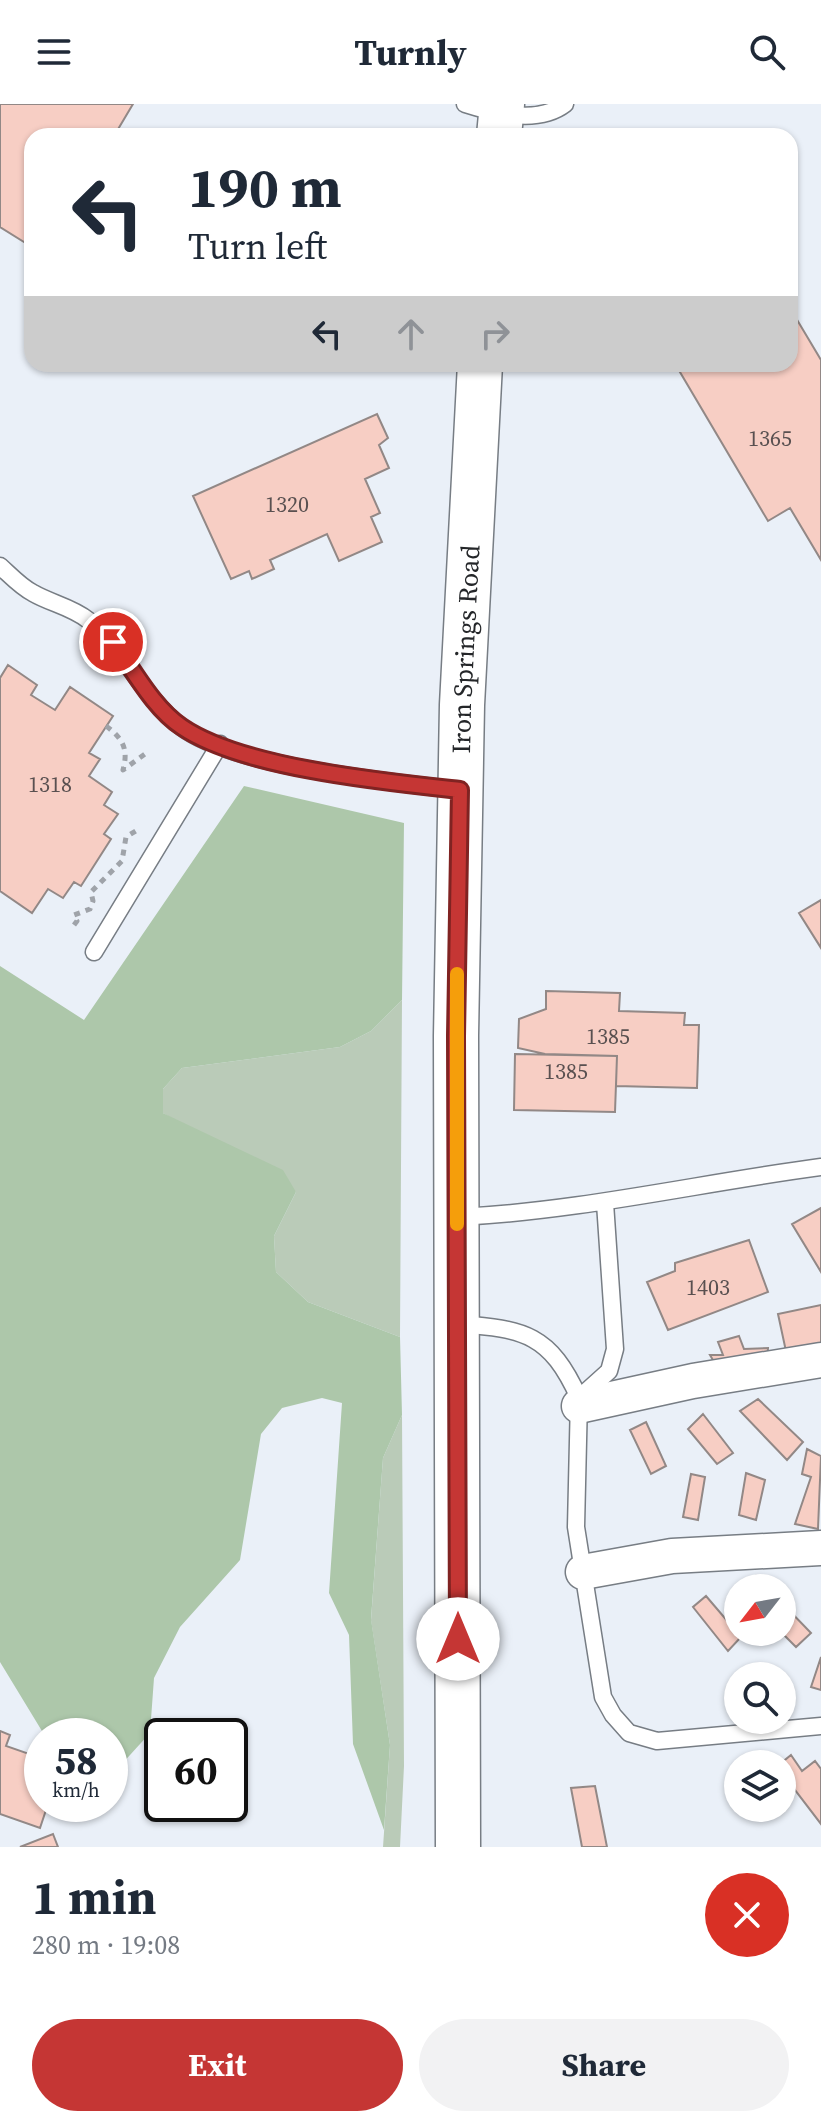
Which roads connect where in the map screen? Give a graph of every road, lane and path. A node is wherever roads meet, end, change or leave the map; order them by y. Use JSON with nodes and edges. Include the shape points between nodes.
{"nodes":[{"id":1,"x":565,"y":104,"type":"edge"},
{"id":2,"x":492,"y":115,"type":"edge"},
{"id":3,"x":480,"y":372,"type":"edge"},
{"id":4,"x":0,"y":566,"type":"edge"},
{"id":5,"x":106,"y":726,"type":"dead end"},
{"id":6,"x":220,"y":744,"type":"junction"},
{"id":7,"x":145,"y":754,"type":"dead end"},
{"id":8,"x":460,"y":790,"type":"junction"},
{"id":9,"x":94,"y":952,"type":"dead end"},
{"id":10,"x":821,"y":1167,"type":"edge"},
{"id":11,"x":605,"y":1203,"type":"junction"},
{"id":12,"x":457,"y":1217,"type":"junction"},
{"id":13,"x":458,"y":1324,"type":"junction"},
{"id":14,"x":821,"y":1360,"type":"edge"},
{"id":15,"x":579,"y":1402,"type":"junction"},
{"id":16,"x":821,"y":1548,"type":"edge"},
{"id":17,"x":583,"y":1572,"type":"junction"},
{"id":18,"x":821,"y":1726,"type":"edge"},
{"id":19,"x":458,"y":1847,"type":"edge"}],
"edges":[{"from":1,"to":2,"type":"lane","via":[[551,112]]},
{"from":3,"to":8,"type":"main road","name":"Iron Springs Road"},
{"from":4,"to":6,"type":"lane","via":[[30,592],[83,617],[113,642],[180,726]]},
{"from":5,"to":7,"type":"path","via":[[126,747],[123,770]]},
{"from":6,"to":8,"type":"lane","via":[[263,760]]},
{"from":6,"to":9,"type":"lane"},
{"from":8,"to":12,"type":"main road","name":"Iron Springs Road"},
{"from":10,"to":11,"type":"lane","via":[[706,1182]]},
{"from":11,"to":12,"type":"lane"},
{"from":11,"to":15,"type":"lane","via":[[615,1349],[609,1371]]},
{"from":12,"to":13,"type":"main road","name":"Iron Springs Road"},
{"from":13,"to":15,"type":"lane","via":[[509,1328],[546,1346],[561,1361]]},
{"from":13,"to":19,"type":"main road","name":"Iron Springs Road"},
{"from":14,"to":15,"type":"street"},
{"from":15,"to":17,"type":"lane","via":[[576,1527]]},
{"from":16,"to":17,"type":"street","via":[[672,1556]]},
{"from":17,"to":18,"type":"lane","via":[[603,1697],[629,1733],[657,1741]]}]}
